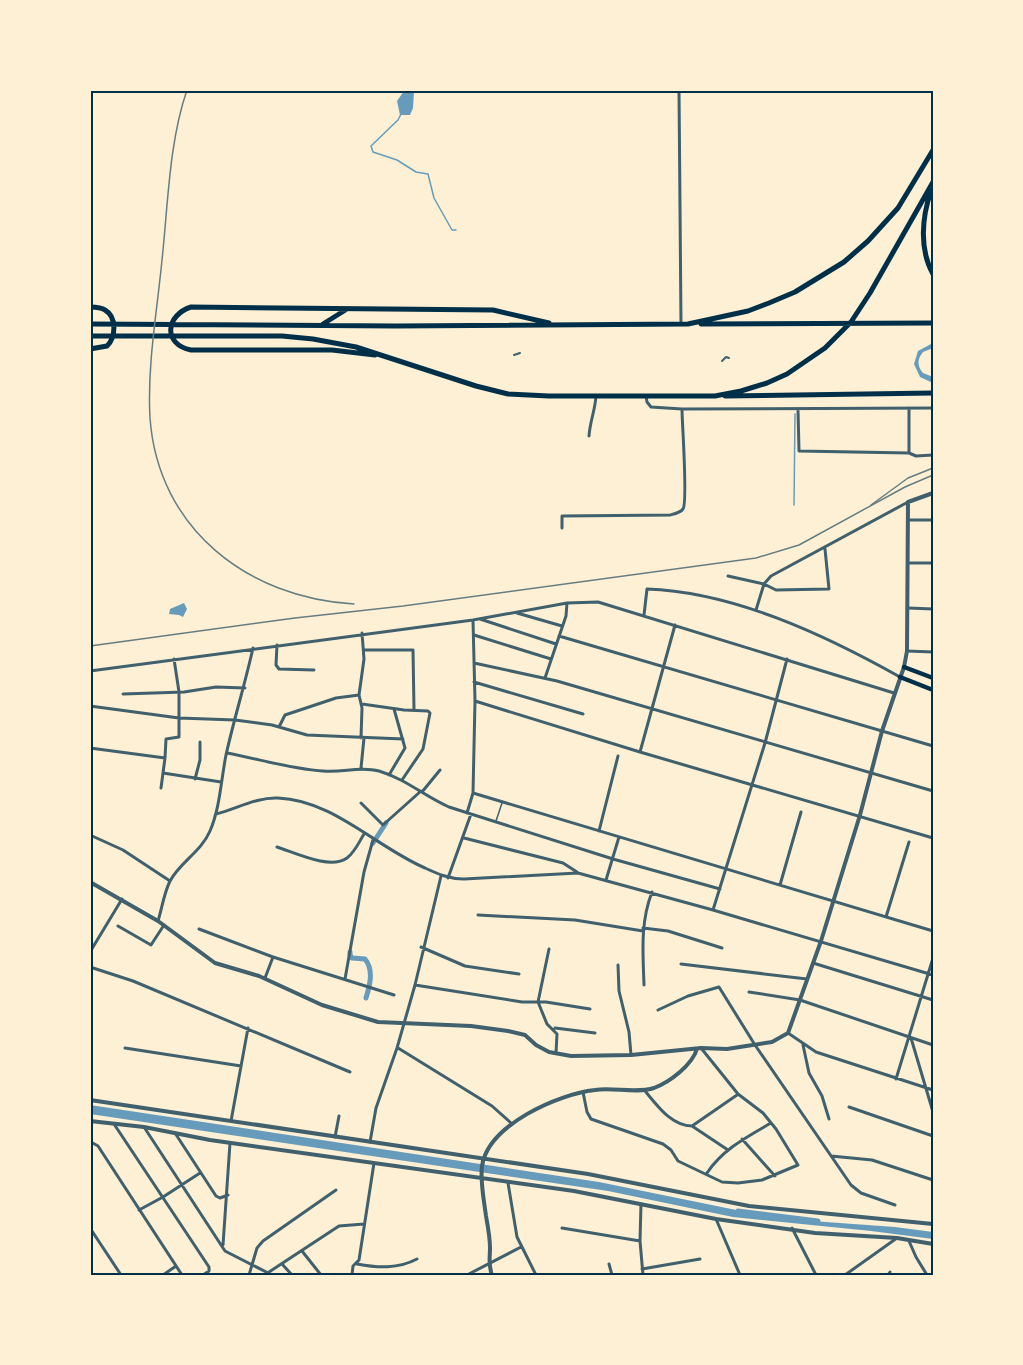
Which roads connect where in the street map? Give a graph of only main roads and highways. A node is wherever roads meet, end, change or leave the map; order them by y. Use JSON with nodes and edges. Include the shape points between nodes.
{"nodes":[{"id":1,"x":933,"y":150,"type":"edge"},
{"id":2,"x":933,"y":182,"type":"edge"},
{"id":3,"x":933,"y":186,"type":"edge"},
{"id":4,"x":933,"y":274,"type":"edge"},
{"id":5,"x":90,"y":307,"type":"edge"},
{"id":6,"x":347,"y":309,"type":"junction"},
{"id":7,"x":933,"y":323,"type":"edge"},
{"id":8,"x":90,"y":324,"type":"edge"},
{"id":9,"x":688,"y":324,"type":"junction"},
{"id":10,"x":322,"y":325,"type":"junction"},
{"id":11,"x":558,"y":325,"type":"junction"},
{"id":12,"x":90,"y":336,"type":"edge"},
{"id":13,"x":90,"y":349,"type":"edge"},
{"id":14,"x":388,"y":357,"type":"junction"},
{"id":15,"x":933,"y":393,"type":"edge"},
{"id":16,"x":715,"y":396,"type":"junction"},
{"id":17,"x":904,"y":667,"type":"road end"},
{"id":18,"x":900,"y":677,"type":"road end"},
{"id":19,"x":933,"y":678,"type":"edge"},
{"id":20,"x":933,"y":690,"type":"edge"}],
"edges":[{"from":1,"to":9,"type":"highway","via":[[898,208],[844,262],[769,303]]},
{"from":2,"to":16,"type":"highway","via":[[851,322],[825,348],[787,374],[758,386]]},
{"from":3,"to":4,"type":"highway","via":[[923,236]]},
{"from":5,"to":13,"type":"highway","via":[[109,313],[113,337],[107,346]]},
{"from":6,"to":10,"type":"highway"},
{"from":6,"to":11,"type":"highway","via":[[493,310]]},
{"from":6,"to":14,"type":"highway","via":[[191,307],[174,317],[171,333],[178,345],[191,350],[332,350]]},
{"from":7,"to":9,"type":"highway"},
{"from":8,"to":10,"type":"highway"},
{"from":9,"to":11,"type":"highway"},
{"from":10,"to":11,"type":"highway"},
{"from":12,"to":14,"type":"highway","via":[[313,339]]},
{"from":14,"to":16,"type":"highway","via":[[508,394]]},
{"from":15,"to":16,"type":"highway"},
{"from":17,"to":19,"type":"main road"},
{"from":18,"to":20,"type":"main road"}]}
